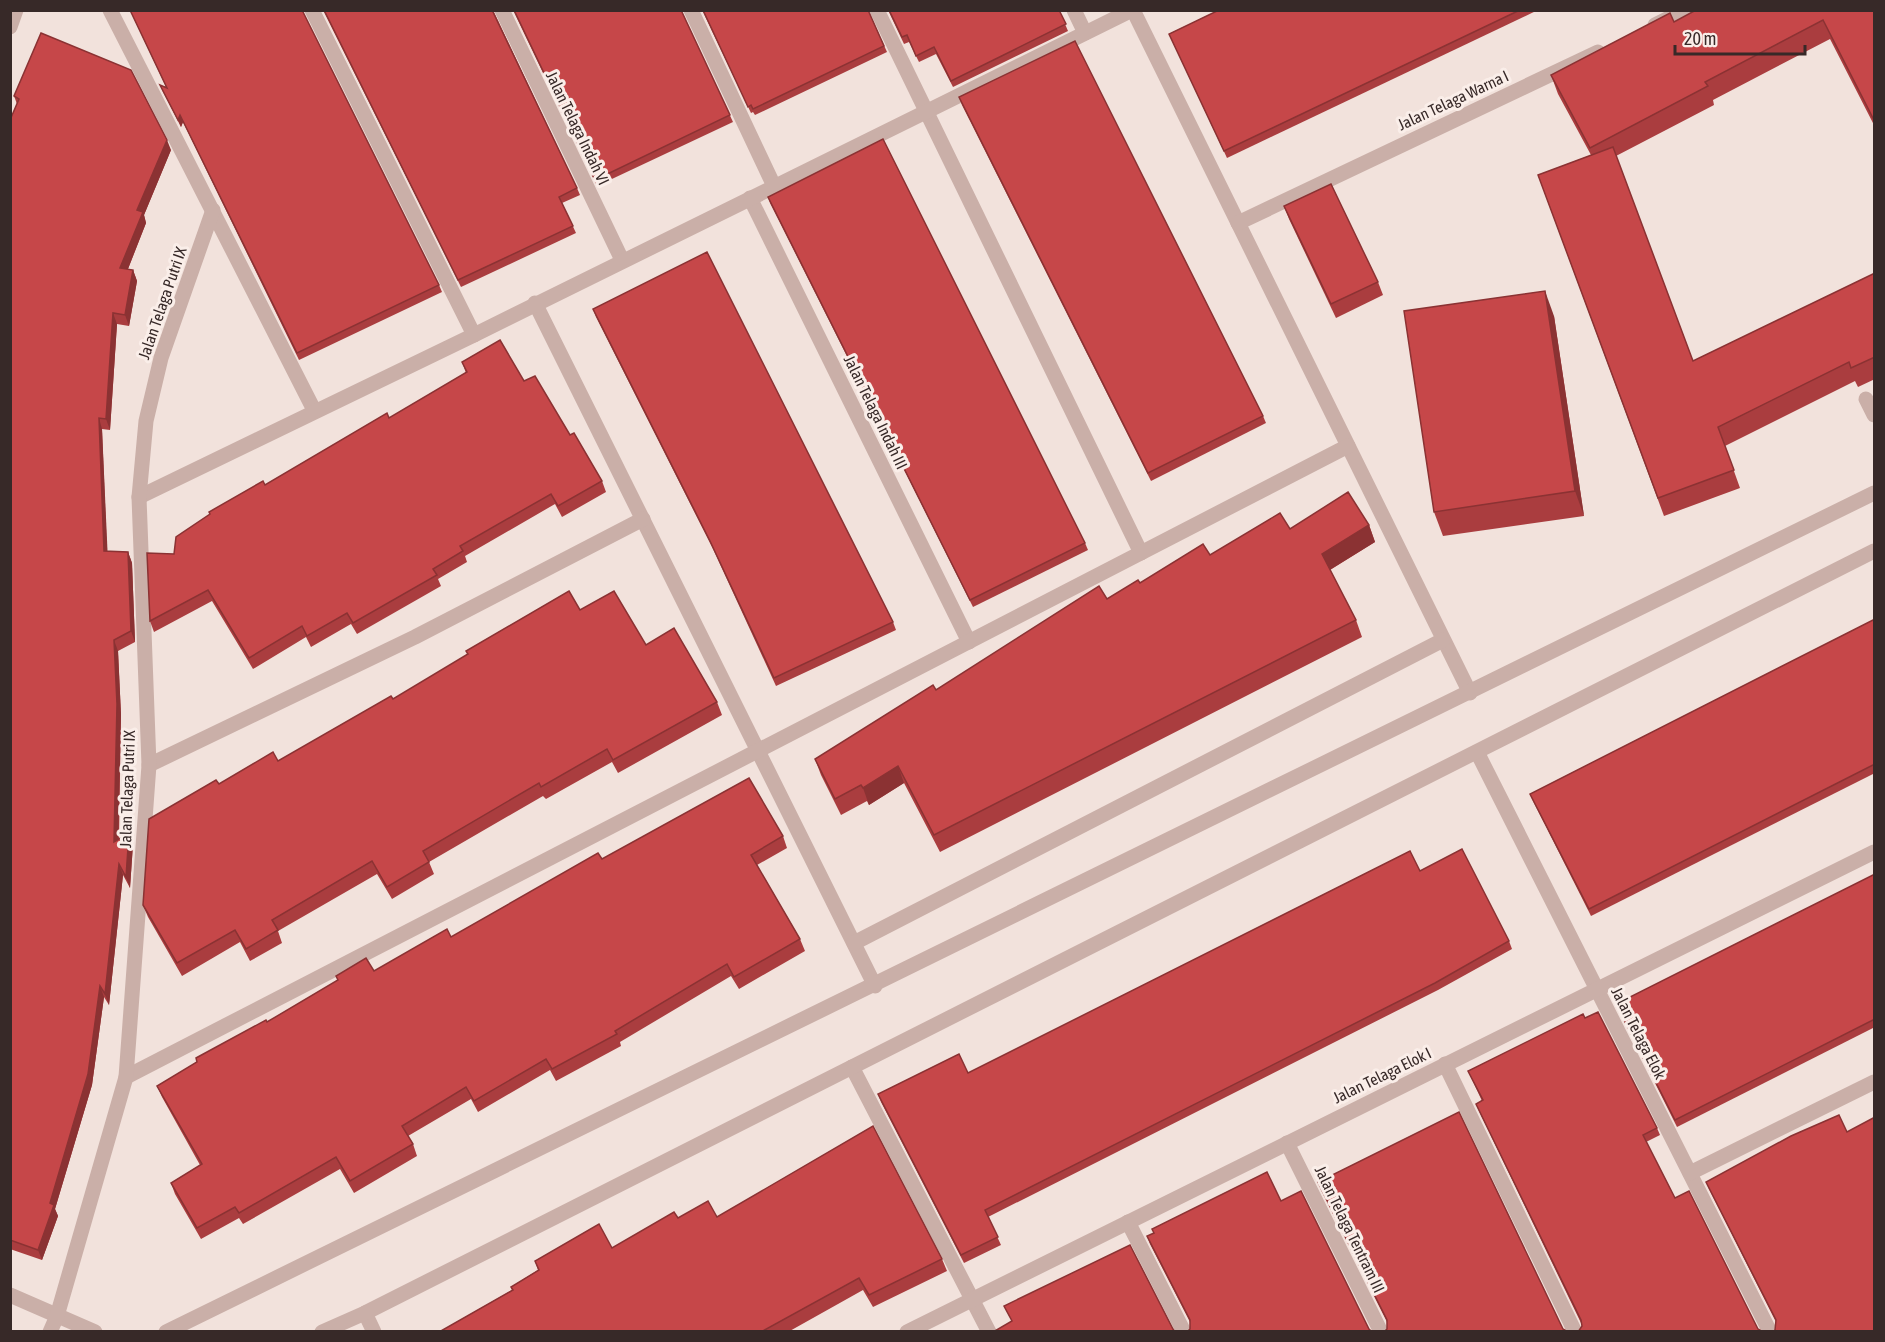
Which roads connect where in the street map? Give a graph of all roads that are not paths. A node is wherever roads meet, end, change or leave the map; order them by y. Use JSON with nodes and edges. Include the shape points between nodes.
{"nodes":[{"id":1,"x":16,"y":10,"type":"edge"},
{"id":2,"x":110,"y":10,"type":"edge"},
{"id":3,"x":312,"y":10,"type":"edge"},
{"id":4,"x":502,"y":10,"type":"edge"},
{"id":5,"x":691,"y":10,"type":"edge"},
{"id":6,"x":877,"y":10,"type":"edge"},
{"id":7,"x":1074,"y":10,"type":"edge"},
{"id":8,"x":1132,"y":10,"type":"edge"},
{"id":9,"x":1684,"y":11,"type":"edge"},
{"id":10,"x":10,"y":27,"type":"edge"},
{"id":11,"x":1642,"y":31,"type":"edge"},
{"id":12,"x":1084,"y":33,"type":"junction"},
{"id":13,"x":1610,"y":46,"type":"edge"},
{"id":14,"x":926,"y":111,"type":"junction"},
{"id":15,"x":774,"y":186,"type":"junction"},
{"id":16,"x":750,"y":198,"type":"junction"},
{"id":17,"x":213,"y":210,"type":"junction"},
{"id":18,"x":1238,"y":223,"type":"junction"},
{"id":19,"x":622,"y":261,"type":"junction"},
{"id":20,"x":535,"y":303,"type":"junction"},
{"id":21,"x":474,"y":335,"type":"junction"},
{"id":22,"x":1866,"y":399,"type":"dead end"},
{"id":23,"x":314,"y":410,"type":"junction"},
{"id":24,"x":1875,"y":415,"type":"edge"},
{"id":25,"x":1347,"y":446,"type":"junction"},
{"id":26,"x":1875,"y":493,"type":"edge"},
{"id":27,"x":139,"y":497,"type":"junction"},
{"id":28,"x":643,"y":519,"type":"junction"},
{"id":29,"x":1875,"y":551,"type":"edge"},
{"id":30,"x":1141,"y":553,"type":"junction"},
{"id":31,"x":1443,"y":640,"type":"junction"},
{"id":32,"x":969,"y":642,"type":"junction"},
{"id":33,"x":1470,"y":693,"type":"junction"},
{"id":34,"x":758,"y":751,"type":"junction"},
{"id":35,"x":1476,"y":752,"type":"junction"},
{"id":36,"x":149,"y":765,"type":"junction"},
{"id":37,"x":1875,"y":852,"type":"edge"},
{"id":38,"x":854,"y":943,"type":"junction"},
{"id":39,"x":875,"y":986,"type":"junction"},
{"id":40,"x":1597,"y":989,"type":"junction"},
{"id":41,"x":1445,"y":1064,"type":"junction"},
{"id":42,"x":852,"y":1066,"type":"junction"},
{"id":43,"x":126,"y":1077,"type":"junction"},
{"id":44,"x":1874,"y":1082,"type":"edge"},
{"id":45,"x":1287,"y":1143,"type":"junction"},
{"id":46,"x":1690,"y":1173,"type":"junction"},
{"id":47,"x":1128,"y":1222,"type":"junction"},
{"id":48,"x":10,"y":1295,"type":"edge"},
{"id":49,"x":972,"y":1299,"type":"junction"},
{"id":50,"x":364,"y":1313,"type":"junction"},
{"id":51,"x":57,"y":1316,"type":"junction"},
{"id":52,"x":50,"y":1332,"type":"edge"},
{"id":53,"x":95,"y":1332,"type":"edge"},
{"id":54,"x":166,"y":1332,"type":"edge"},
{"id":55,"x":322,"y":1332,"type":"edge"},
{"id":56,"x":374,"y":1332,"type":"edge"},
{"id":57,"x":907,"y":1332,"type":"edge"},
{"id":58,"x":989,"y":1332,"type":"edge"},
{"id":59,"x":1184,"y":1332,"type":"edge"},
{"id":60,"x":1381,"y":1332,"type":"edge"},
{"id":61,"x":1575,"y":1332,"type":"edge"},
{"id":62,"x":1770,"y":1332,"type":"edge"}],
"edges":[{"from":1,"to":10,"type":"street"},
{"from":2,"to":17,"type":"street"},
{"from":3,"to":21,"type":"street"},
{"from":4,"to":19,"type":"street","name":"Jalan Telaga Indah VI"},
{"from":5,"to":15,"type":"street"},
{"from":6,"to":14,"type":"street"},
{"from":7,"to":12,"type":"street"},
{"from":8,"to":12,"type":"street"},
{"from":8,"to":18,"type":"street"},
{"from":9,"to":11,"type":"street"},
{"from":12,"to":14,"type":"street"},
{"from":13,"to":18,"type":"street","name":"Jalan Telaga Warna I"},
{"from":14,"to":15,"type":"street"},
{"from":14,"to":30,"type":"street"},
{"from":15,"to":16,"type":"street"},
{"from":16,"to":19,"type":"street"},
{"from":16,"to":32,"type":"street","name":"Jalan Telaga Indah III"},
{"from":17,"to":23,"type":"street"},
{"from":17,"to":27,"type":"street","name":"Jalan Telaga Putri IX","via":[[161,358],[146,421]]},
{"from":18,"to":25,"type":"street"},
{"from":19,"to":20,"type":"street"},
{"from":20,"to":21,"type":"street"},
{"from":20,"to":28,"type":"street"},
{"from":21,"to":23,"type":"street"},
{"from":22,"to":24,"type":"street"},
{"from":23,"to":27,"type":"street"},
{"from":25,"to":30,"type":"street"},
{"from":25,"to":31,"type":"street"},
{"from":26,"to":33,"type":"street"},
{"from":27,"to":36,"type":"street","name":"Jalan Telaga Putri IX"},
{"from":28,"to":34,"type":"street"},
{"from":28,"to":36,"type":"street","via":[[415,637]]},
{"from":29,"to":35,"type":"street"},
{"from":30,"to":32,"type":"street"},
{"from":31,"to":33,"type":"street"},
{"from":31,"to":38,"type":"street"},
{"from":32,"to":34,"type":"street"},
{"from":33,"to":39,"type":"street"},
{"from":34,"to":38,"type":"street"},
{"from":34,"to":43,"type":"street"},
{"from":35,"to":40,"type":"street","name":"Jalan Telaga Elok"},
{"from":35,"to":42,"type":"street"},
{"from":36,"to":43,"type":"street","name":"Jalan Telaga Putri IX"},
{"from":37,"to":40,"type":"street","name":"Jalan Telaga Elok I"},
{"from":38,"to":39,"type":"street"},
{"from":39,"to":54,"type":"street"},
{"from":40,"to":41,"type":"street","name":"Jalan Telaga Elok I"},
{"from":40,"to":46,"type":"street","name":"Jalan Telaga Elok"},
{"from":41,"to":45,"type":"street","name":"Jalan Telaga Elok I"},
{"from":41,"to":61,"type":"street"},
{"from":42,"to":49,"type":"street"},
{"from":42,"to":50,"type":"street"},
{"from":43,"to":51,"type":"street","name":"Jalan Telaga Putri IX"},
{"from":44,"to":46,"type":"street"},
{"from":45,"to":47,"type":"street","name":"Jalan Telaga Elok I"},
{"from":45,"to":60,"type":"street","name":"Jalan Telaga Tentram III"},
{"from":46,"to":62,"type":"street","name":"Jalan Telaga Elok"},
{"from":47,"to":49,"type":"street","name":"Jalan Telaga Elok I"},
{"from":47,"to":59,"type":"street"},
{"from":48,"to":51,"type":"street"},
{"from":49,"to":57,"type":"street","name":"Jalan Telaga Elok I"},
{"from":49,"to":58,"type":"street"},
{"from":50,"to":55,"type":"street"},
{"from":50,"to":56,"type":"street"},
{"from":51,"to":52,"type":"street","name":"Jalan Telaga Putri IX"},
{"from":51,"to":53,"type":"street"}]}
